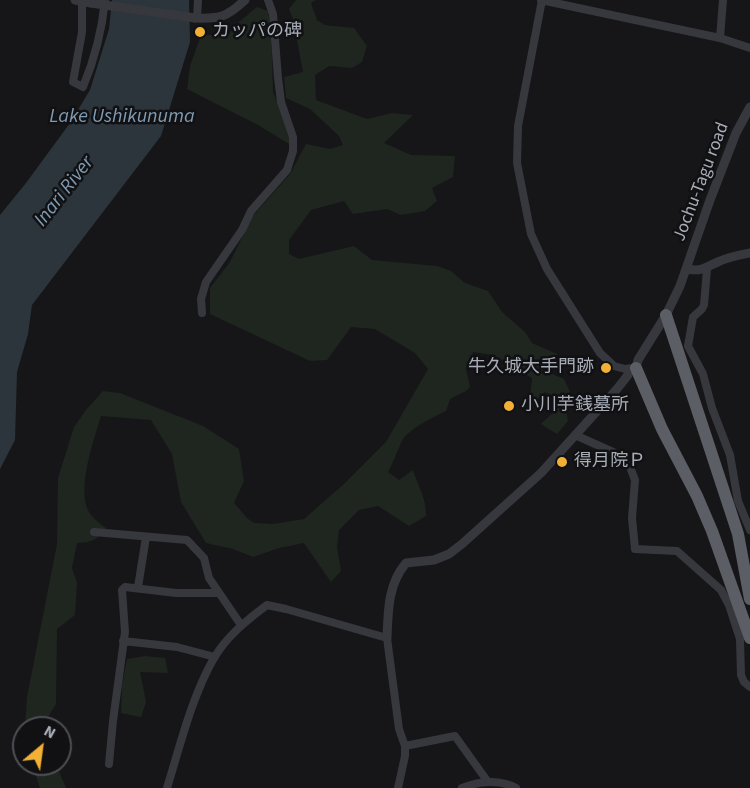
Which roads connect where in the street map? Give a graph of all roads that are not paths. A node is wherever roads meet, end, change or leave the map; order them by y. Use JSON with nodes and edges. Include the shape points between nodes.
{"nodes":[{"id":1,"x":105,"y":0,"type":"edge"},
{"id":2,"x":198,"y":0,"type":"edge"},
{"id":3,"x":245,"y":0,"type":"edge"},
{"id":4,"x":268,"y":0,"type":"edge"},
{"id":5,"x":541,"y":0,"type":"edge"},
{"id":6,"x":723,"y":0,"type":"edge"},
{"id":7,"x":83,"y":1,"type":"edge"},
{"id":8,"x":196,"y":18,"type":"junction"},
{"id":9,"x":720,"y":38,"type":"junction"},
{"id":10,"x":750,"y":48,"type":"edge"},
{"id":11,"x":750,"y":107,"type":"edge"},
{"id":12,"x":750,"y":253,"type":"edge"},
{"id":13,"x":687,"y":269,"type":"junction"},
{"id":14,"x":707,"y":269,"type":"junction"},
{"id":15,"x":202,"y":313,"type":"dead end"},
{"id":16,"x":666,"y":315,"type":"junction"},
{"id":17,"x":633,"y":368,"type":"junction"},
{"id":18,"x":574,"y":435,"type":"junction"},
{"id":19,"x":750,"y":530,"type":"edge"},
{"id":20,"x":94,"y":532,"type":"dead end"},
{"id":21,"x":146,"y":537,"type":"junction"},
{"id":22,"x":138,"y":587,"type":"junction"},
{"id":23,"x":217,"y":593,"type":"junction"},
{"id":24,"x":750,"y":599,"type":"edge"},
{"id":25,"x":241,"y":625,"type":"junction"},
{"id":26,"x":387,"y":638,"type":"junction"},
{"id":27,"x":750,"y":638,"type":"edge"},
{"id":28,"x":123,"y":641,"type":"junction"},
{"id":29,"x":215,"y":657,"type":"junction"},
{"id":30,"x":750,"y":687,"type":"edge"},
{"id":31,"x":405,"y":746,"type":"junction"},
{"id":32,"x":109,"y":764,"type":"dead end"},
{"id":33,"x":488,"y":782,"type":"junction"},
{"id":34,"x":166,"y":788,"type":"edge"},
{"id":35,"x":398,"y":788,"type":"edge"},
{"id":36,"x":462,"y":788,"type":"edge"},
{"id":37,"x":516,"y":788,"type":"edge"}],
"edges":[{"from":1,"to":7,"type":"street","via":[[94,61],[83,87],[73,82]]},
{"from":2,"to":8,"type":"street"},
{"from":3,"to":8,"type":"street","via":[[223,17]]},
{"from":4,"to":15,"type":"street","via":[[273,14],[281,102],[293,137],[293,151],[287,170],[251,211],[206,282]]},
{"from":5,"to":9,"type":"street"},
{"from":5,"to":17,"type":"street","via":[[518,126],[516,163],[531,234],[546,269],[600,353],[614,366]]},
{"from":6,"to":9,"type":"street"},
{"from":7,"to":8,"type":"street","bridge":true},
{"from":9,"to":10,"type":"street"},
{"from":11,"to":13,"type":"street","name":"Jochu-Tagu road","via":[[736,133]]},
{"from":12,"to":14,"type":"street","via":[[719,261]]},
{"from":13,"to":14,"type":"street"},
{"from":13,"to":16,"type":"street","name":"Jochu-Tagu road"},
{"from":14,"to":19,"type":"street","via":[[704,305],[693,316],[688,346],[703,374],[730,455],[738,501]]},
{"from":16,"to":17,"type":"street","name":"Jochu-Tagu road"},
{"from":16,"to":24,"type":"highway","via":[[733,518]]},
{"from":17,"to":18,"type":"street","name":"Jochu-Tagu road"},
{"from":17,"to":27,"type":"highway","via":[[697,496]]},
{"from":18,"to":26,"type":"street","name":"Jochu-Tagu road","via":[[541,473],[449,554],[406,563],[392,588]]},
{"from":18,"to":30,"type":"street","via":[[613,452],[630,467],[634,480],[635,549],[677,551],[721,590],[740,639],[741,675]]},
{"from":20,"to":21,"type":"street"},
{"from":21,"to":22,"type":"street"},
{"from":21,"to":23,"type":"street","via":[[187,540],[204,558]]},
{"from":22,"to":23,"type":"street","via":[[176,593]]},
{"from":22,"to":28,"type":"street","via":[[122,590]]},
{"from":23,"to":25,"type":"street"},
{"from":25,"to":26,"type":"street","via":[[267,605]]},
{"from":25,"to":29,"type":"street"},
{"from":26,"to":31,"type":"street","via":[[399,729]]},
{"from":28,"to":29,"type":"street","via":[[177,647]]},
{"from":28,"to":32,"type":"street"},
{"from":29,"to":34,"type":"street","via":[[193,705]]},
{"from":31,"to":33,"type":"street","via":[[455,736]]},
{"from":31,"to":35,"type":"street"},
{"from":33,"to":36,"type":"street"},
{"from":33,"to":37,"type":"street"}]}
